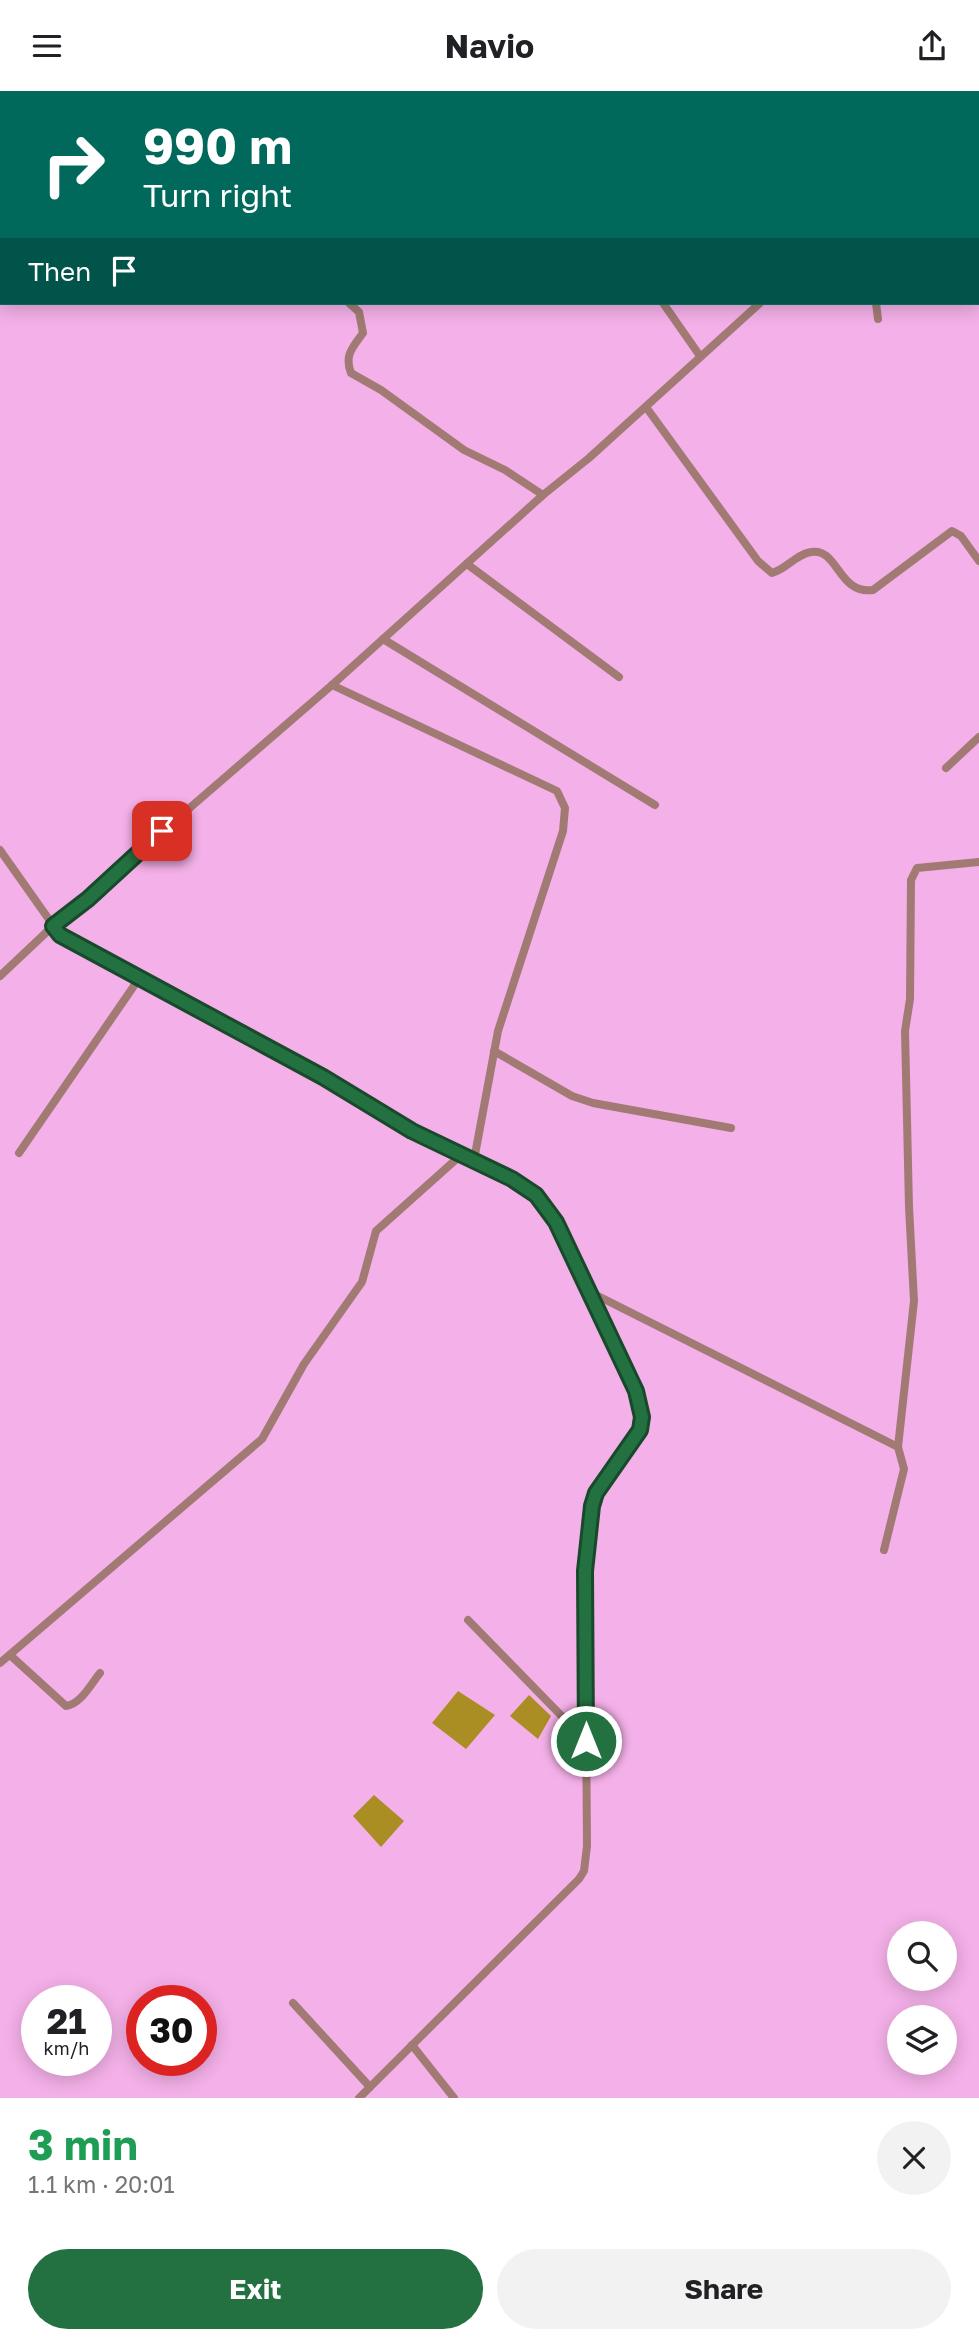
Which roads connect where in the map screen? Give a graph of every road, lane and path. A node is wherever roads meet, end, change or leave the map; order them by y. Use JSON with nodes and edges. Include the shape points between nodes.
{"nodes":[{"id":1,"x":351,"y":305,"type":"edge"},
{"id":2,"x":664,"y":305,"type":"edge"},
{"id":3,"x":758,"y":305,"type":"edge"},
{"id":4,"x":876,"y":305,"type":"edge"},
{"id":5,"x":877,"y":319,"type":"dead end"},
{"id":6,"x":699,"y":356,"type":"junction"},
{"id":7,"x":646,"y":407,"type":"junction"},
{"id":8,"x":542,"y":495,"type":"junction"},
{"id":9,"x":979,"y":561,"type":"edge"},
{"id":10,"x":467,"y":564,"type":"junction"},
{"id":11,"x":383,"y":639,"type":"junction"},
{"id":12,"x":618,"y":677,"type":"dead end"},
{"id":13,"x":332,"y":685,"type":"junction"},
{"id":14,"x":979,"y":737,"type":"edge"},
{"id":15,"x":946,"y":768,"type":"dead end"},
{"id":16,"x":655,"y":805,"type":"dead end"},
{"id":17,"x":0,"y":850,"type":"edge"},
{"id":18,"x":979,"y":862,"type":"edge"},
{"id":19,"x":53,"y":926,"type":"junction"},
{"id":20,"x":0,"y":977,"type":"edge"},
{"id":21,"x":138,"y":980,"type":"junction"},
{"id":22,"x":494,"y":1051,"type":"junction"},
{"id":23,"x":730,"y":1128,"type":"dead end"},
{"id":24,"x":19,"y":1153,"type":"dead end"},
{"id":25,"x":461,"y":1155,"type":"junction"},
{"id":26,"x":474,"y":1160,"type":"junction"},
{"id":27,"x":590,"y":1291,"type":"junction"},
{"id":28,"x":898,"y":1447,"type":"junction"},
{"id":29,"x":884,"y":1551,"type":"dead end"},
{"id":30,"x":468,"y":1620,"type":"dead end"},
{"id":31,"x":10,"y":1655,"type":"junction"},
{"id":32,"x":0,"y":1663,"type":"edge"},
{"id":33,"x":100,"y":1673,"type":"dead end"},
{"id":34,"x":586,"y":1741,"type":"junction"},
{"id":35,"x":292,"y":2004,"type":"dead end"},
{"id":36,"x":412,"y":2045,"type":"junction"},
{"id":37,"x":370,"y":2087,"type":"junction"},
{"id":38,"x":359,"y":2098,"type":"edge"},
{"id":39,"x":454,"y":2098,"type":"edge"}],
"edges":[{"from":1,"to":8,"type":"street","via":[[359,312],[363,333],[349,351],[351,373],[464,450]]},
{"from":2,"to":6,"type":"street"},
{"from":3,"to":6,"type":"street"},
{"from":4,"to":5,"type":"street"},
{"from":6,"to":7,"type":"street"},
{"from":7,"to":8,"type":"street"},
{"from":7,"to":9,"type":"street","via":[[758,561],[772,573],[814,551],[827,554],[851,586],[873,590],[952,531]]},
{"from":8,"to":10,"type":"street"},
{"from":10,"to":11,"type":"street"},
{"from":10,"to":12,"type":"street"},
{"from":11,"to":13,"type":"street"},
{"from":11,"to":16,"type":"street"},
{"from":13,"to":19,"type":"street"},
{"from":13,"to":22,"type":"street","via":[[561,797],[563,831]]},
{"from":14,"to":15,"type":"street"},
{"from":17,"to":19,"type":"street"},
{"from":18,"to":28,"type":"street","via":[[916,868],[912,873],[910,999],[905,1031],[914,1301]]},
{"from":19,"to":20,"type":"street"},
{"from":19,"to":21,"type":"street","via":[[69,942]]},
{"from":21,"to":24,"type":"street"},
{"from":21,"to":25,"type":"street"},
{"from":22,"to":23,"type":"street","via":[[593,1103]]},
{"from":22,"to":26,"type":"street"},
{"from":25,"to":26,"type":"street"},
{"from":25,"to":31,"type":"street","via":[[376,1231],[362,1282],[304,1364],[262,1439]]},
{"from":26,"to":27,"type":"street","via":[[512,1179],[547,1207]]},
{"from":27,"to":28,"type":"street"},
{"from":27,"to":34,"type":"street","via":[[636,1391],[642,1417],[640,1430],[596,1493],[592,1506],[585,1571]]},
{"from":28,"to":29,"type":"street","via":[[905,1469]]},
{"from":30,"to":34,"type":"street"},
{"from":31,"to":32,"type":"street"},
{"from":31,"to":33,"type":"street","via":[[66,1706],[82,1697]]},
{"from":34,"to":36,"type":"street","via":[[584,1871]]},
{"from":35,"to":37,"type":"street"},
{"from":36,"to":37,"type":"street"},
{"from":36,"to":39,"type":"street"},
{"from":37,"to":38,"type":"street"}]}
